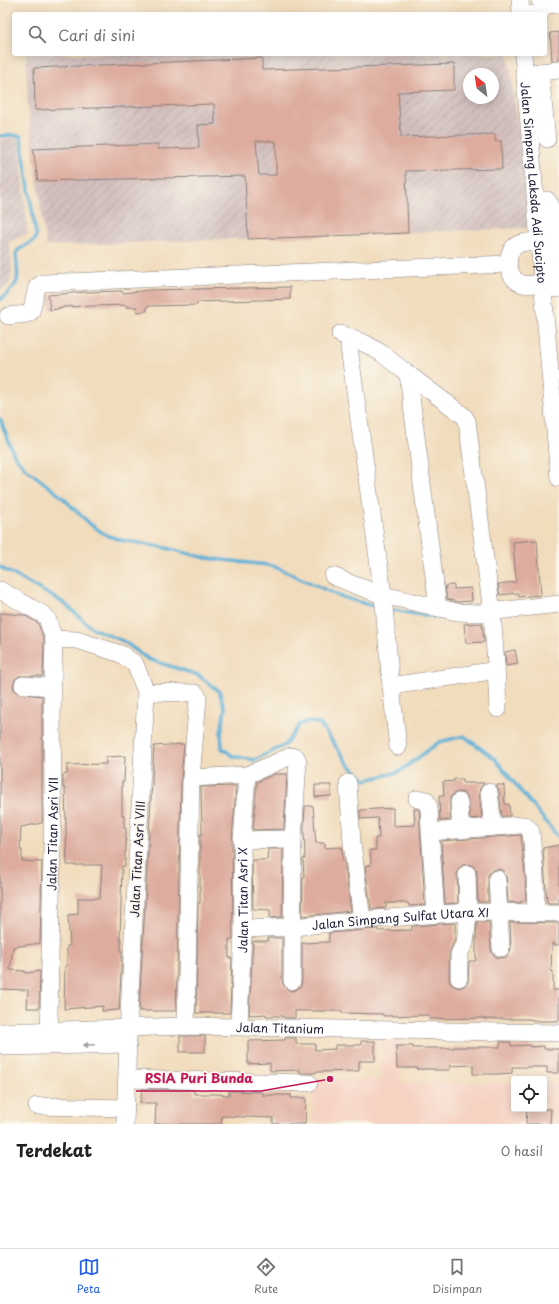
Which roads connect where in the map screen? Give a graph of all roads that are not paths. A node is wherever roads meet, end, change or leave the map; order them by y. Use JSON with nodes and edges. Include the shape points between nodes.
{"nodes":[{"id":1,"x":520,"y":0,"type":"edge"},
{"id":2,"x":521,"y":12,"type":"edge"},
{"id":3,"x":524,"y":56,"type":"edge"},
{"id":4,"x":558,"y":70,"type":"edge"},
{"id":5,"x":532,"y":72,"type":"junction"},
{"id":6,"x":553,"y":139,"type":"edge"},
{"id":7,"x":530,"y":140,"type":"junction"},
{"id":8,"x":545,"y":206,"type":"edge"},
{"id":9,"x":539,"y":241,"type":"junction"},
{"id":10,"x":508,"y":264,"type":"junction"},
{"id":11,"x":550,"y":287,"type":"edge"},
{"id":12,"x":8,"y":316,"type":"dead end"},
{"id":13,"x":408,"y":374,"type":"junction"},
{"id":14,"x":559,"y":478,"type":"edge"},
{"id":15,"x":333,"y":576,"type":"dead end"},
{"id":16,"x":0,"y":590,"type":"edge"},
{"id":17,"x":382,"y":595,"type":"junction"},
{"id":18,"x":559,"y":604,"type":"edge"},
{"id":19,"x":438,"y":608,"type":"junction"},
{"id":20,"x":492,"y":612,"type":"junction"},
{"id":21,"x":54,"y":639,"type":"junction"},
{"id":22,"x":496,"y":665,"type":"junction"},
{"id":23,"x":23,"y":685,"type":"dead end"},
{"id":24,"x":391,"y":686,"type":"junction"},
{"id":25,"x":53,"y":687,"type":"junction"},
{"id":26,"x":146,"y":692,"type":"junction"},
{"id":27,"x":498,"y":709,"type":"dead end"},
{"id":28,"x":398,"y":747,"type":"dead end"},
{"id":29,"x":247,"y":775,"type":"junction"},
{"id":30,"x":191,"y":778,"type":"junction"},
{"id":31,"x":348,"y":783,"type":"dead end"},
{"id":32,"x":489,"y":792,"type":"dead end"},
{"id":33,"x":417,"y":800,"type":"dead end"},
{"id":34,"x":459,"y":802,"type":"dead end"},
{"id":35,"x":493,"y":828,"type":"junction"},
{"id":36,"x":461,"y":830,"type":"junction"},
{"id":37,"x":430,"y":832,"type":"junction"},
{"id":38,"x":293,"y":839,"type":"junction"},
{"id":39,"x":242,"y":840,"type":"junction"},
{"id":40,"x":467,"y":874,"type":"dead end"},
{"id":41,"x":497,"y":879,"type":"dead end"},
{"id":42,"x":468,"y":912,"type":"junction"},
{"id":43,"x":500,"y":912,"type":"junction"},
{"id":44,"x":536,"y":913,"type":"junction"},
{"id":45,"x":559,"y":913,"type":"edge"},
{"id":46,"x":436,"y":914,"type":"junction"},
{"id":47,"x":362,"y":920,"type":"junction"},
{"id":48,"x":293,"y":928,"type":"junction"},
{"id":49,"x":243,"y":929,"type":"junction"},
{"id":50,"x":501,"y":948,"type":"dead end"},
{"id":51,"x":459,"y":978,"type":"dead end"},
{"id":52,"x":292,"y":981,"type":"dead end"},
{"id":53,"x":186,"y":1026,"type":"junction"},
{"id":54,"x":239,"y":1026,"type":"junction"},
{"id":55,"x":50,"y":1029,"type":"junction"},
{"id":56,"x":0,"y":1032,"type":"edge"},
{"id":57,"x":559,"y":1033,"type":"edge"},
{"id":58,"x":128,"y":1036,"type":"junction"},
{"id":59,"x":0,"y":1044,"type":"edge"},
{"id":60,"x":128,"y":1079,"type":"junction"},
{"id":61,"x":309,"y":1083,"type":"dead end"},
{"id":62,"x":37,"y":1106,"type":"dead end"},
{"id":63,"x":126,"y":1116,"type":"edge"}],
"edges":[{"from":1,"to":2,"type":"street"},
{"from":3,"to":5,"type":"street","name":"Jalan Simpang Laksda Adi Sucipto"},
{"from":4,"to":5,"type":"street"},
{"from":5,"to":6,"type":"street"},
{"from":5,"to":7,"type":"street","name":"Jalan Simpang Laksda Adi Sucipto"},
{"from":6,"to":7,"type":"street"},
{"from":7,"to":8,"type":"street","name":"Jalan Simpang Laksda Adi Sucipto"},
{"from":8,"to":9,"type":"street","name":"Jalan Simpang Laksda Adi Sucipto"},
{"from":8,"to":11,"type":"street"},
{"from":9,"to":10,"type":"street","via":[[523,242],[515,246]]},
{"from":9,"to":11,"type":"street","name":"Jalan Simpang Laksda Adi Sucipto"},
{"from":10,"to":11,"type":"street","via":[[513,276],[520,283]]},
{"from":10,"to":12,"type":"street","via":[[43,284],[37,287],[30,312]]},
{"from":11,"to":14,"type":"street","name":"Jalan Simpang Laksda Adi Sucipto"},
{"from":13,"to":17,"type":"street","via":[[381,353],[345,336],[349,347]]},
{"from":13,"to":19,"type":"street"},
{"from":13,"to":20,"type":"street","via":[[464,416],[467,421]]},
{"from":15,"to":17,"type":"street"},
{"from":16,"to":21,"type":"street","name":"Jalan Titan Asri VII","via":[[44,615]]},
{"from":17,"to":19,"type":"street"},
{"from":17,"to":24,"type":"street"},
{"from":18,"to":20,"type":"street"},
{"from":19,"to":20,"type":"street","via":[[457,612]]},
{"from":20,"to":22,"type":"street"},
{"from":21,"to":25,"type":"street","name":"Jalan Titan Asri VII"},
{"from":21,"to":26,"type":"street","via":[[78,640],[121,654],[135,664]]},
{"from":22,"to":24,"type":"street","via":[[491,671]]},
{"from":22,"to":27,"type":"street"},
{"from":23,"to":25,"type":"street"},
{"from":24,"to":28,"type":"street"},
{"from":25,"to":55,"type":"street","name":"Jalan Titan Asri VII"},
{"from":26,"to":30,"type":"street","via":[[197,695]]},
{"from":26,"to":58,"type":"street","name":"Jalan Titan Asri VIII"},
{"from":29,"to":30,"type":"street"},
{"from":29,"to":38,"type":"street","via":[[291,756],[296,757],[298,761]]},
{"from":29,"to":39,"type":"street","name":"Jalan Titan Asri X"},
{"from":30,"to":53,"type":"street"},
{"from":31,"to":47,"type":"street","via":[[352,843]]},
{"from":32,"to":35,"type":"street"},
{"from":33,"to":37,"type":"street","via":[[426,800],[428,804]]},
{"from":34,"to":36,"type":"street"},
{"from":35,"to":36,"type":"street"},
{"from":35,"to":44,"type":"street","via":[[520,825],[531,831]]},
{"from":36,"to":37,"type":"street"},
{"from":37,"to":46,"type":"street"},
{"from":38,"to":39,"type":"street"},
{"from":38,"to":48,"type":"street"},
{"from":39,"to":49,"type":"street","name":"Jalan Titan Asri X"},
{"from":40,"to":42,"type":"street"},
{"from":41,"to":43,"type":"street"},
{"from":42,"to":43,"type":"street","name":"Jalan Simpang Sulfat Utara XI"},
{"from":42,"to":46,"type":"street","name":"Jalan Simpang Sulfat Utara XI"},
{"from":42,"to":51,"type":"street","via":[[465,943],[459,954]]},
{"from":43,"to":44,"type":"street","name":"Jalan Simpang Sulfat Utara XI"},
{"from":43,"to":50,"type":"street"},
{"from":44,"to":45,"type":"street","name":"Jalan Simpang Sulfat Utara XI"},
{"from":46,"to":47,"type":"street","name":"Jalan Simpang Sulfat Utara XI"},
{"from":47,"to":48,"type":"street","name":"Jalan Simpang Sulfat Utara XI"},
{"from":48,"to":49,"type":"street","name":"Jalan Simpang Sulfat Utara XI"},
{"from":48,"to":52,"type":"street"},
{"from":49,"to":54,"type":"street","name":"Jalan Titan Asri X"},
{"from":53,"to":54,"type":"street","name":"Jalan Titanium"},
{"from":53,"to":58,"type":"street","name":"Jalan Titanium"},
{"from":54,"to":57,"type":"street","name":"Jalan Titanium"},
{"from":55,"to":56,"type":"street","name":"Jalan Titanium"},
{"from":55,"to":58,"type":"street","name":"Jalan Titanium"},
{"from":58,"to":59,"type":"street","name":"Jalan Titanium","one_way":true,"via":[[7,1047]]},
{"from":58,"to":60,"type":"street","name":"Jalan Titan Asri VIII"},
{"from":60,"to":61,"type":"street"},
{"from":60,"to":63,"type":"street","name":"Jalan Titan Asri VIII"},
{"from":62,"to":63,"type":"street"}]}
